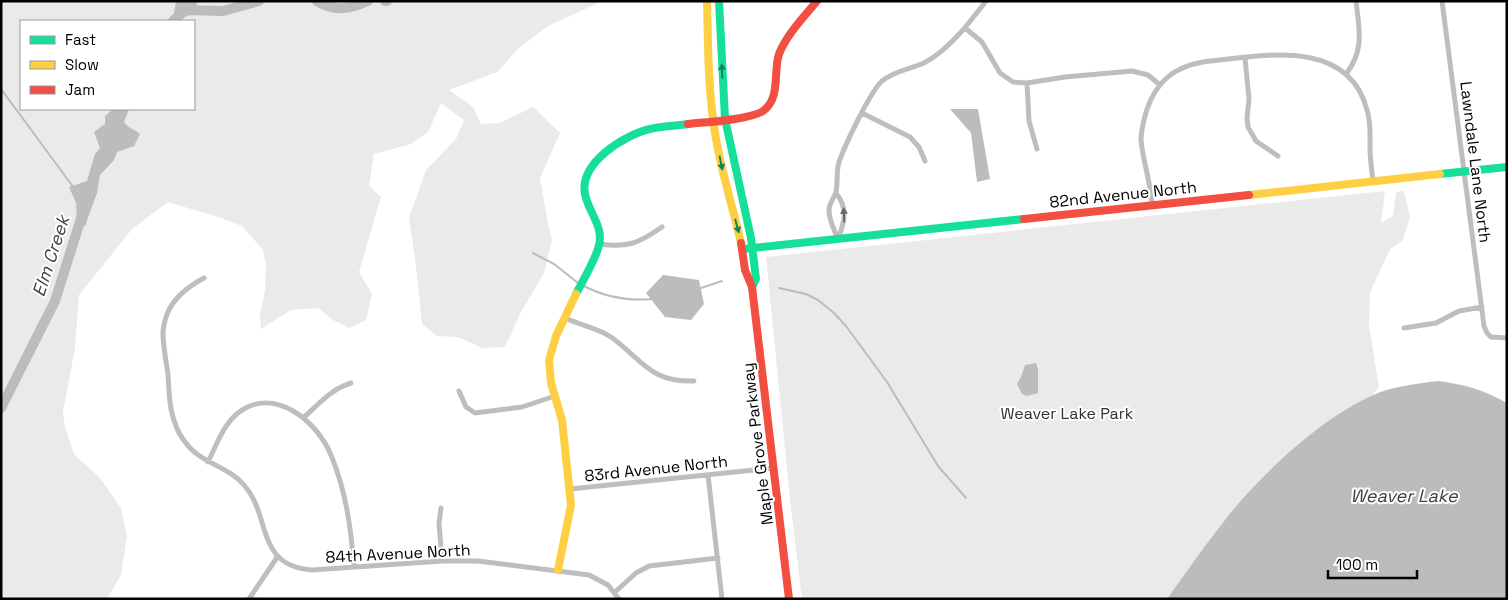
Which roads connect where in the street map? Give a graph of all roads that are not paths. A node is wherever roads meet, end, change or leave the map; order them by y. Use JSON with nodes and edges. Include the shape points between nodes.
{"nodes":[{"id":1,"x":707,"y":1,"type":"edge"},
{"id":2,"x":719,"y":1,"type":"edge"},
{"id":3,"x":817,"y":1,"type":"edge"},
{"id":4,"x":986,"y":1,"type":"edge"},
{"id":5,"x":1356,"y":1,"type":"edge"},
{"id":6,"x":1442,"y":1,"type":"edge"},
{"id":7,"x":965,"y":28,"type":"junction"},
{"id":8,"x":1245,"y":58,"type":"junction"},
{"id":9,"x":1346,"y":74,"type":"junction"},
{"id":10,"x":1027,"y":83,"type":"junction"},
{"id":11,"x":1160,"y":84,"type":"junction"},
{"id":12,"x":862,"y":114,"type":"junction"},
{"id":13,"x":725,"y":119,"type":"junction"},
{"id":14,"x":714,"y":121,"type":"junction"},
{"id":15,"x":1037,"y":149,"type":"dead end"},
{"id":16,"x":1278,"y":156,"type":"dead end"},
{"id":17,"x":925,"y":160,"type":"dead end"},
{"id":18,"x":1507,"y":166,"type":"edge"},
{"id":19,"x":1464,"y":172,"type":"junction"},
{"id":20,"x":1373,"y":182,"type":"junction"},
{"id":21,"x":836,"y":193,"type":"junction"},
{"id":22,"x":1152,"y":205,"type":"junction"},
{"id":23,"x":662,"y":227,"type":"dead end"},
{"id":24,"x":838,"y":239,"type":"junction"},
{"id":25,"x":600,"y":244,"type":"junction"},
{"id":26,"x":752,"y":248,"type":"junction"},
{"id":27,"x":743,"y":249,"type":"junction"},
{"id":28,"x":204,"y":278,"type":"dead end"},
{"id":29,"x":752,"y":287,"type":"junction"},
{"id":30,"x":1482,"y":307,"type":"junction"},
{"id":31,"x":565,"y":318,"type":"junction"},
{"id":32,"x":1404,"y":328,"type":"dead end"},
{"id":33,"x":1507,"y":338,"type":"edge"},
{"id":34,"x":694,"y":381,"type":"dead end"},
{"id":35,"x":351,"y":383,"type":"dead end"},
{"id":36,"x":459,"y":391,"type":"dead end"},
{"id":37,"x":555,"y":396,"type":"junction"},
{"id":38,"x":304,"y":418,"type":"junction"},
{"id":39,"x":208,"y":462,"type":"junction"},
{"id":40,"x":774,"y":468,"type":"junction"},
{"id":41,"x":708,"y":475,"type":"junction"},
{"id":42,"x":570,"y":489,"type":"junction"},
{"id":43,"x":440,"y":508,"type":"dead end"},
{"id":44,"x":278,"y":556,"type":"junction"},
{"id":45,"x":718,"y":558,"type":"junction"},
{"id":46,"x":442,"y":561,"type":"junction"},
{"id":47,"x":354,"y":567,"type":"junction"},
{"id":48,"x":558,"y":570,"type":"junction"},
{"id":49,"x":615,"y":592,"type":"junction"},
{"id":50,"x":249,"y":599,"type":"edge"},
{"id":51,"x":619,"y":599,"type":"edge"},
{"id":52,"x":722,"y":599,"type":"edge"},
{"id":53,"x":790,"y":599,"type":"edge"}],
"edges":[{"from":1,"to":14,"type":"street","name":"Maple Grove Parkway"},
{"from":13,"to":2,"type":"street","name":"Maple Grove Parkway","one_way":true},
{"from":3,"to":13,"type":"street","via":[[780,53],[774,96],[769,106],[756,115]]},
{"from":4,"to":7,"type":"street"},
{"from":5,"to":9,"type":"street","via":[[1360,47]]},
{"from":6,"to":19,"type":"street","name":"Lawndale Lane North"},
{"from":7,"to":10,"type":"street","via":[[982,42],[1000,73],[1013,82]]},
{"from":7,"to":12,"type":"street","via":[[933,57],[882,81],[868,99]]},
{"from":8,"to":9,"type":"street","via":[[1280,54],[1314,58]]},
{"from":8,"to":11,"type":"street","via":[[1191,64]]},
{"from":8,"to":16,"type":"street","via":[[1248,127],[1256,141]]},
{"from":9,"to":20,"type":"street","via":[[1358,88],[1367,110]]},
{"from":10,"to":11,"type":"street","via":[[1132,71]]},
{"from":10,"to":15,"type":"street","via":[[1029,121]]},
{"from":11,"to":22,"type":"street","via":[[1141,132]]},
{"from":12,"to":17,"type":"street","via":[[910,137]]},
{"from":12,"to":21,"type":"street","via":[[839,162]]},
{"from":13,"to":14,"type":"street"},
{"from":13,"to":26,"type":"street","name":"Maple Grove Parkway"},
{"from":14,"to":25,"type":"street","via":[[649,129],[620,142],[595,162],[589,169],[584,187],[598,225]]},
{"from":14,"to":27,"type":"street","name":"Maple Grove Parkway","one_way":true,"via":[[726,187]]},
{"from":18,"to":19,"type":"street","name":"82nd Avenue North"},
{"from":19,"to":20,"type":"street","name":"82nd Avenue North"},
{"from":19,"to":30,"type":"street","name":"Lawndale Lane North"},
{"from":20,"to":22,"type":"street","name":"82nd Avenue North"},
{"from":21,"to":24,"type":"street","via":[[829,211]]},
{"from":24,"to":21,"type":"street","one_way":true,"via":[[845,217],[844,205]]},
{"from":22,"to":24,"type":"street","name":"82nd Avenue North"},
{"from":23,"to":25,"type":"street","via":[[631,245]]},
{"from":24,"to":26,"type":"street","name":"82nd Avenue North"},
{"from":25,"to":31,"type":"street"},
{"from":26,"to":27,"type":"street","name":"82nd Avenue North"},
{"from":26,"to":29,"type":"street","name":"Maple Grove Parkway","via":[[756,279]]},
{"from":27,"to":29,"type":"street","name":"Maple Grove Parkway","via":[[747,280]]},
{"from":28,"to":39,"type":"street","via":[[188,286],[174,303],[163,332],[174,422],[187,445]]},
{"from":29,"to":40,"type":"street","name":"Maple Grove Parkway"},
{"from":30,"to":32,"type":"street","via":[[1459,311],[1436,323]]},
{"from":30,"to":33,"type":"street","name":"Lawndale Lane North","via":[[1487,333],[1491,337]]},
{"from":31,"to":34,"type":"street","via":[[611,337],[645,368],[657,374]]},
{"from":31,"to":37,"type":"street","via":[[549,360],[550,382]]},
{"from":35,"to":38,"type":"street","via":[[331,391]]},
{"from":36,"to":37,"type":"street","via":[[466,407],[475,413],[522,408]]},
{"from":37,"to":42,"type":"street","via":[[562,420]]},
{"from":38,"to":39,"type":"street","via":[[291,409],[270,403],[247,408],[230,420]]},
{"from":38,"to":47,"type":"street","via":[[321,436],[338,472],[348,514]]},
{"from":39,"to":44,"type":"street","via":[[245,485],[271,548]]},
{"from":40,"to":41,"type":"street","name":"83rd Avenue North"},
{"from":40,"to":53,"type":"street","name":"Maple Grove Parkway"},
{"from":41,"to":42,"type":"street","name":"83rd Avenue North"},
{"from":41,"to":45,"type":"street"},
{"from":42,"to":48,"type":"street","via":[[569,521]]},
{"from":43,"to":46,"type":"street"},
{"from":44,"to":47,"type":"street","name":"84th Avenue North","via":[[294,567],[304,569]]},
{"from":44,"to":50,"type":"street"},
{"from":45,"to":49,"type":"street","via":[[649,566]]},
{"from":45,"to":52,"type":"street"},
{"from":46,"to":47,"type":"street","name":"84th Avenue North"},
{"from":46,"to":48,"type":"street","name":"84th Avenue North","via":[[478,561]]},
{"from":48,"to":49,"type":"street","name":"84th Avenue North","via":[[589,575]]},
{"from":49,"to":51,"type":"street"}]}
